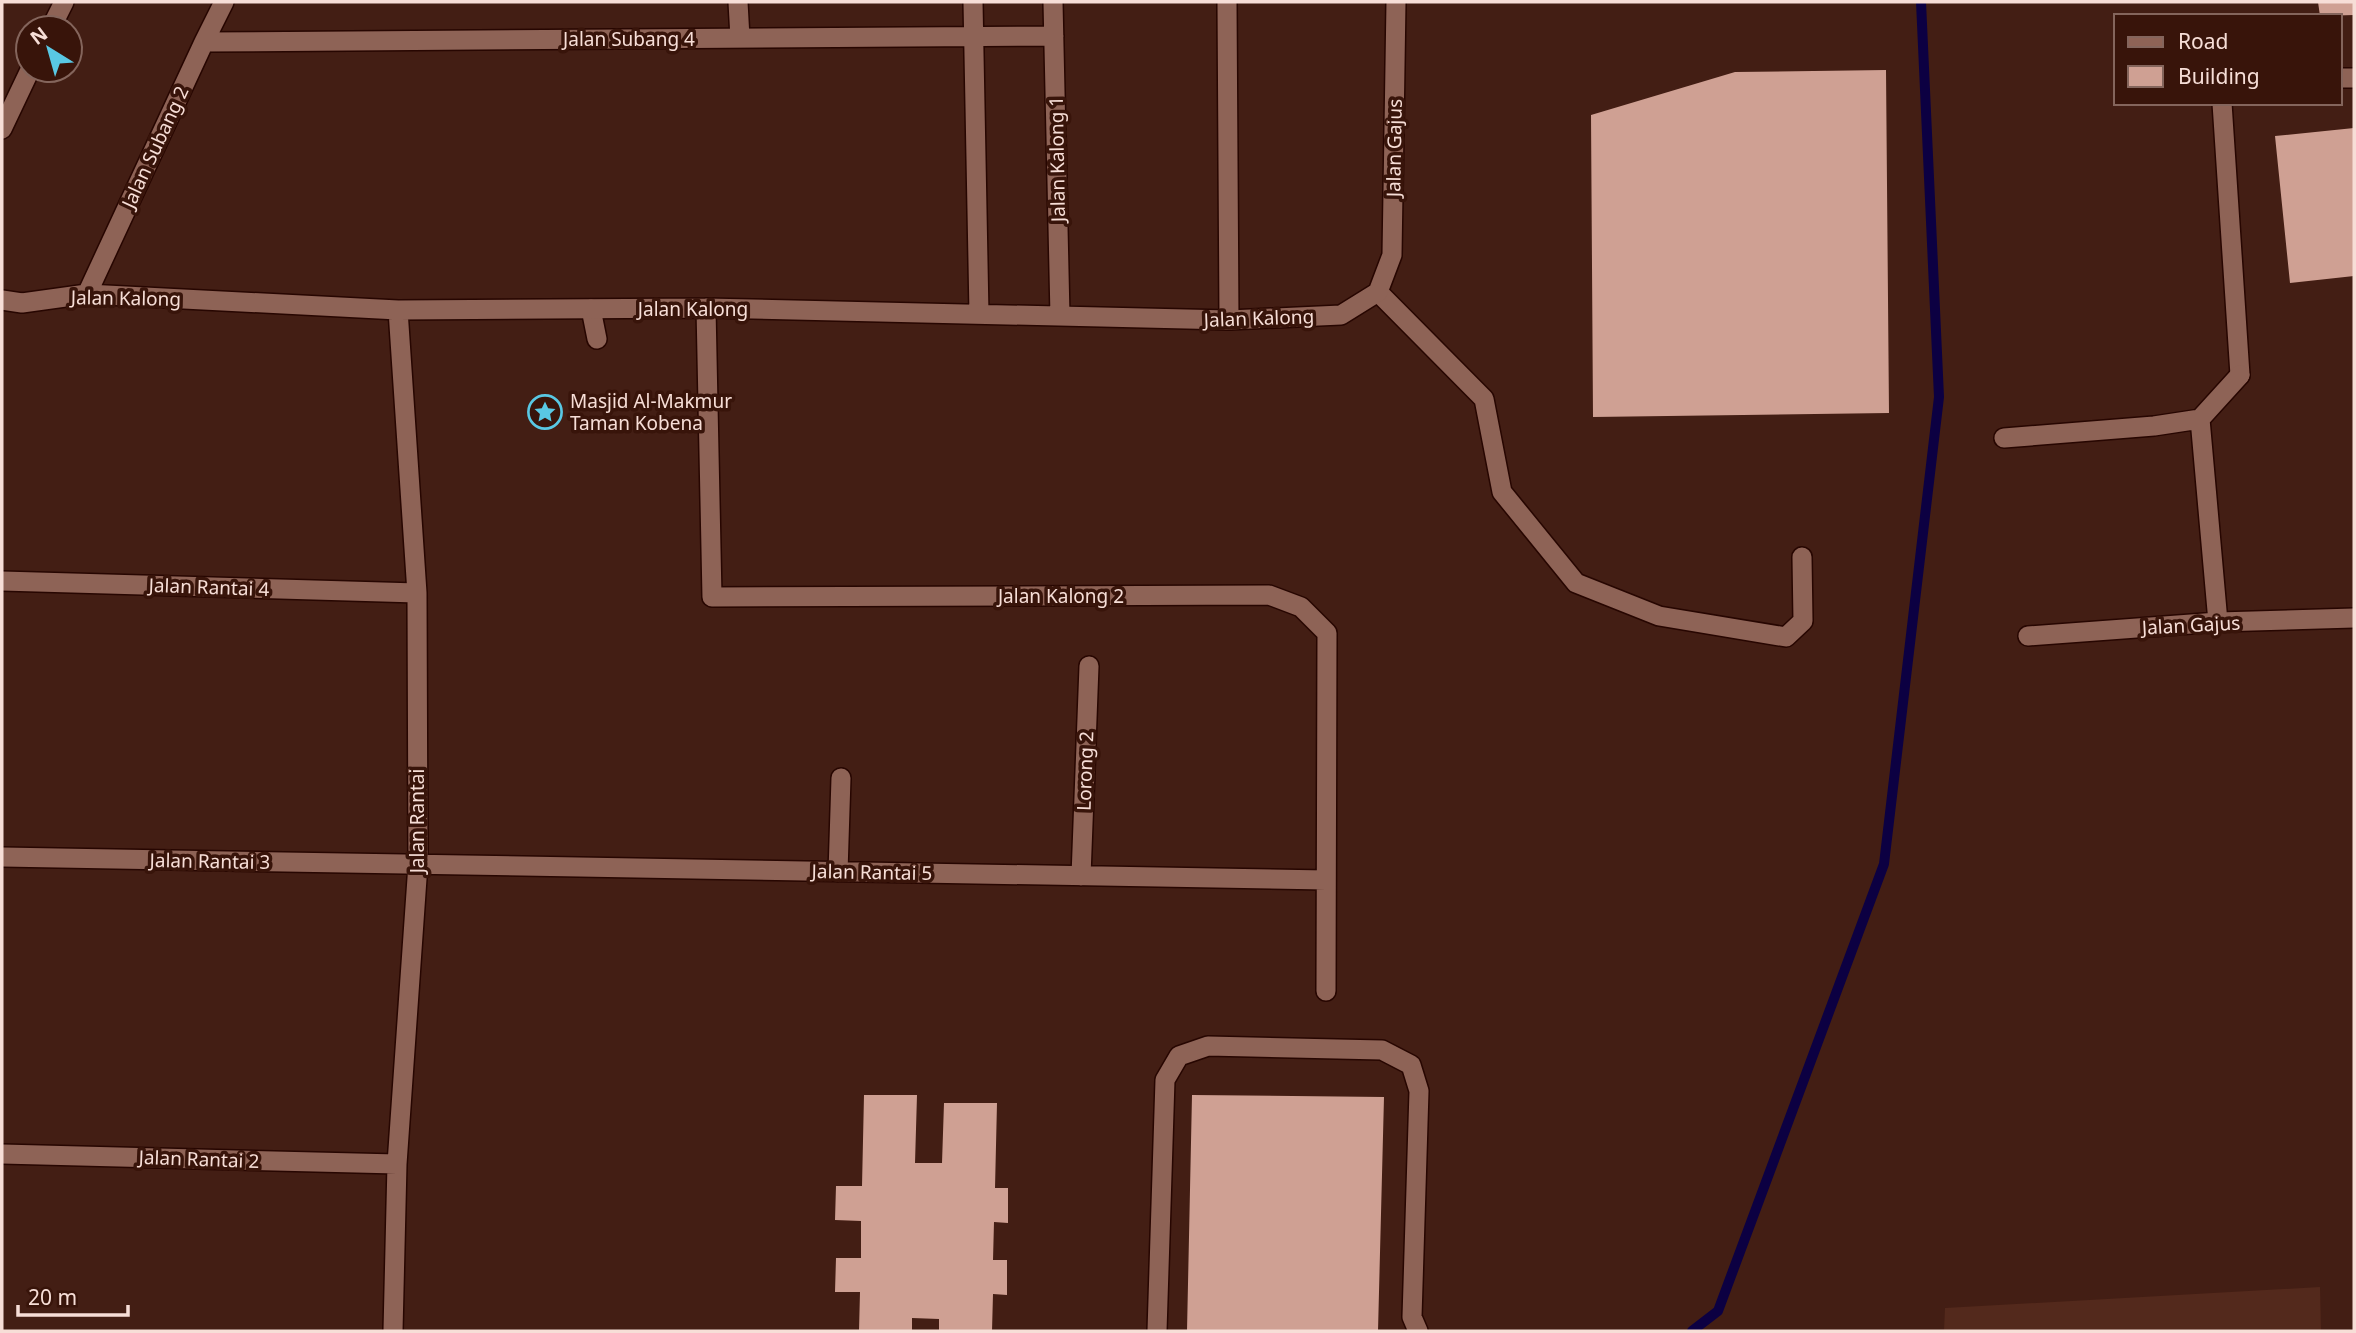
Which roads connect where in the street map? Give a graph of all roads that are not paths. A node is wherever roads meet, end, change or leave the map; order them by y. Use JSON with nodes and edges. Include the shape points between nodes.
{"nodes":[{"id":1,"x":225,"y":2,"type":"edge"},
{"id":2,"x":738,"y":2,"type":"edge"},
{"id":3,"x":973,"y":2,"type":"edge"},
{"id":4,"x":1053,"y":2,"type":"edge"},
{"id":5,"x":1227,"y":2,"type":"edge"},
{"id":6,"x":1396,"y":2,"type":"edge"},
{"id":7,"x":1054,"y":36,"type":"junction"},
{"id":8,"x":974,"y":37,"type":"junction"},
{"id":9,"x":740,"y":38,"type":"junction"},
{"id":10,"x":204,"y":42,"type":"junction"},
{"id":11,"x":23,"y":84,"type":"edge"},
{"id":12,"x":2221,"y":105,"type":"edge"},
{"id":13,"x":2,"y":129,"type":"edge"},
{"id":14,"x":1378,"y":292,"type":"junction"},
{"id":15,"x":87,"y":293,"type":"junction"},
{"id":16,"x":2,"y":300,"type":"edge"},
{"id":17,"x":591,"y":309,"type":"junction"},
{"id":18,"x":706,"y":309,"type":"junction"},
{"id":19,"x":398,"y":310,"type":"junction"},
{"id":20,"x":979,"y":314,"type":"junction"},
{"id":21,"x":1060,"y":316,"type":"junction"},
{"id":22,"x":1229,"y":320,"type":"junction"},
{"id":23,"x":597,"y":339,"type":"dead end"},
{"id":24,"x":2200,"y":419,"type":"junction"},
{"id":25,"x":2004,"y":438,"type":"dead end"},
{"id":26,"x":1802,"y":557,"type":"dead end"},
{"id":27,"x":2,"y":581,"type":"edge"},
{"id":28,"x":417,"y":593,"type":"junction"},
{"id":29,"x":2354,"y":618,"type":"edge"},
{"id":30,"x":2218,"y":622,"type":"junction"},
{"id":31,"x":2028,"y":636,"type":"dead end"},
{"id":32,"x":1089,"y":666,"type":"dead end"},
{"id":33,"x":841,"y":778,"type":"dead end"},
{"id":34,"x":2,"y":857,"type":"edge"},
{"id":35,"x":418,"y":864,"type":"junction"},
{"id":36,"x":838,"y":872,"type":"junction"},
{"id":37,"x":1081,"y":876,"type":"junction"},
{"id":38,"x":1326,"y":880,"type":"junction"},
{"id":39,"x":1326,"y":991,"type":"dead end"},
{"id":40,"x":2,"y":1154,"type":"edge"},
{"id":41,"x":397,"y":1164,"type":"junction"},
{"id":42,"x":393,"y":1331,"type":"edge"},
{"id":43,"x":1157,"y":1331,"type":"edge"},
{"id":44,"x":1418,"y":1331,"type":"edge"}],
"edges":[{"from":1,"to":10,"type":"street","name":"Jalan Subang 2"},
{"from":2,"to":9,"type":"street"},
{"from":3,"to":8,"type":"street"},
{"from":4,"to":7,"type":"street","name":"Jalan Kalong 1"},
{"from":5,"to":22,"type":"street"},
{"from":6,"to":14,"type":"street","name":"Jalan Gajus","via":[[1392,255]]},
{"from":7,"to":8,"type":"street","name":"Jalan Subang 4"},
{"from":7,"to":21,"type":"street","name":"Jalan Kalong 1"},
{"from":8,"to":9,"type":"street","name":"Jalan Subang 4"},
{"from":8,"to":20,"type":"street"},
{"from":9,"to":10,"type":"street","name":"Jalan Subang 4"},
{"from":10,"to":15,"type":"street","name":"Jalan Subang 2"},
{"from":11,"to":13,"type":"street"},
{"from":12,"to":24,"type":"street","via":[[2240,375]]},
{"from":14,"to":22,"type":"street","name":"Jalan Kalong","via":[[1341,315]]},
{"from":14,"to":26,"type":"street","via":[[1483,399],[1502,492],[1576,583],[1658,616],[1786,637],[1803,621]]},
{"from":15,"to":16,"type":"street","name":"Jalan Kalong","via":[[22,303]]},
{"from":15,"to":19,"type":"street","name":"Jalan Kalong"},
{"from":17,"to":18,"type":"street","name":"Jalan Kalong"},
{"from":17,"to":19,"type":"street","name":"Jalan Kalong"},
{"from":17,"to":23,"type":"street"},
{"from":18,"to":20,"type":"street","name":"Jalan Kalong"},
{"from":18,"to":38,"type":"street","name":"Jalan Kalong 2","via":[[712,597],[1269,595],[1301,607],[1327,633]]},
{"from":19,"to":28,"type":"street","name":"Jalan Rantai"},
{"from":20,"to":21,"type":"street","name":"Jalan Kalong"},
{"from":21,"to":22,"type":"street","name":"Jalan Kalong"},
{"from":24,"to":25,"type":"street"},
{"from":24,"to":30,"type":"street"},
{"from":27,"to":28,"type":"street","name":"Jalan Rantai 4"},
{"from":28,"to":35,"type":"street","name":"Jalan Rantai"},
{"from":29,"to":30,"type":"street","name":"Jalan Gajus"},
{"from":30,"to":31,"type":"street","name":"Jalan Gajus"},
{"from":32,"to":37,"type":"street","name":"Lorong 2"},
{"from":33,"to":36,"type":"street"},
{"from":34,"to":35,"type":"street","name":"Jalan Rantai 3"},
{"from":35,"to":36,"type":"street","name":"Jalan Rantai 5"},
{"from":35,"to":41,"type":"street","name":"Jalan Rantai"},
{"from":36,"to":37,"type":"street","name":"Jalan Rantai 5"},
{"from":37,"to":38,"type":"street","name":"Jalan Rantai 5"},
{"from":38,"to":39,"type":"street","name":"Jalan Kalong 2"},
{"from":40,"to":41,"type":"street","name":"Jalan Rantai 2"},
{"from":41,"to":42,"type":"street","name":"Jalan Rantai"},
{"from":43,"to":44,"type":"street","via":[[1166,1080],[1179,1056],[1208,1046],[1382,1050],[1411,1065],[1419,1091],[1412,1317]]}]}
